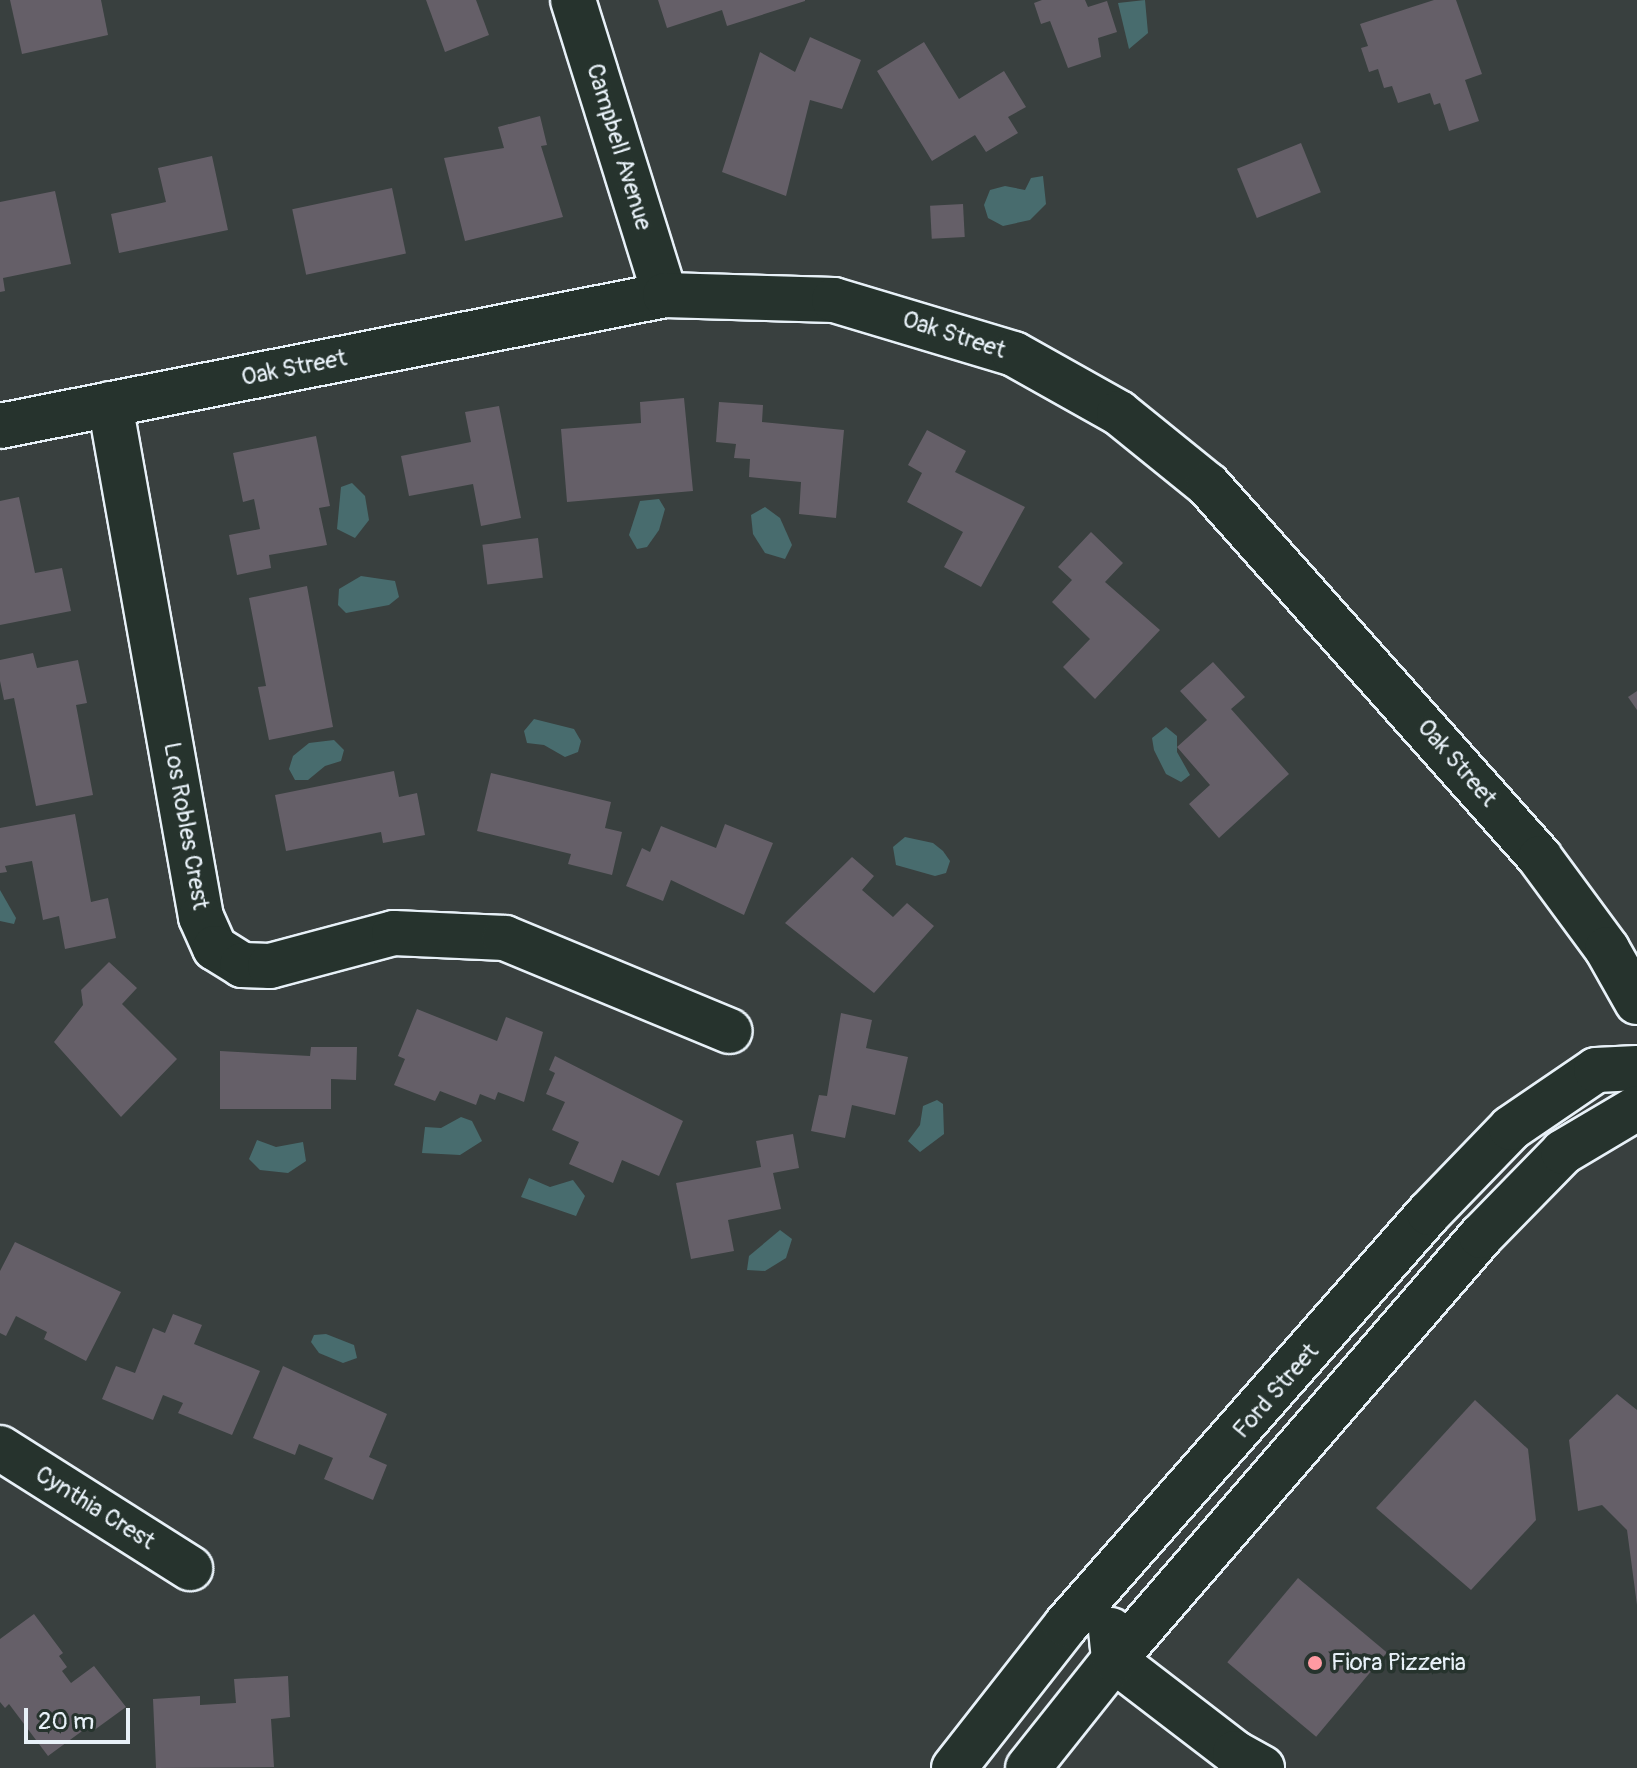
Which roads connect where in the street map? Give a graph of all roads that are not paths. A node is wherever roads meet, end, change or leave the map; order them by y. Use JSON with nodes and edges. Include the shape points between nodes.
{"nodes":[{"id":1,"x":573,"y":0,"type":"edge"},
{"id":2,"x":665,"y":295,"type":"junction"},
{"id":3,"x":110,"y":404,"type":"junction"},
{"id":4,"x":0,"y":426,"type":"edge"},
{"id":5,"x":1637,"y":1002,"type":"edge"},
{"id":6,"x":730,"y":1031,"type":"dead end"},
{"id":7,"x":1637,"y":1068,"type":"edge"},
{"id":8,"x":1637,"y":1108,"type":"edge"},
{"id":9,"x":0,"y":1448,"type":"edge"},
{"id":10,"x":1198,"y":1481,"type":"junction"},
{"id":11,"x":190,"y":1568,"type":"dead end"},
{"id":12,"x":1114,"y":1660,"type":"junction"},
{"id":13,"x":954,"y":1768,"type":"edge"},
{"id":14,"x":1028,"y":1768,"type":"edge"},
{"id":15,"x":1262,"y":1768,"type":"edge"}],
"edges":[{"from":1,"to":2,"type":"street","name":"Campbell Avenue"},
{"from":2,"to":3,"type":"street","name":"Oak Street"},
{"from":2,"to":5,"type":"street","name":"Oak Street","via":[[834,300],[920,322],[1014,354],[1119,413],[1208,485],[1384,680],[1540,858],[1607,949]]},
{"from":3,"to":4,"type":"street","name":"Oak Street"},
{"from":3,"to":6,"type":"street","name":"Los Robles Crest","via":[[201,917],[215,948],[242,965],[270,966],[394,933],[505,938]]},
{"from":7,"to":10,"type":"street","name":"Ford Street","via":[[1596,1070],[1511,1128],[1429,1213]]},
{"from":8,"to":12,"type":"street","via":[[1563,1152],[1481,1236]]},
{"from":9,"to":11,"type":"street","name":"Cynthia Crest"},
{"from":10,"to":12,"type":"street","via":[[1197,1525],[1111,1622]]},
{"from":10,"to":13,"type":"street","name":"Ford Street","via":[[1066,1625]]},
{"from":12,"to":14,"type":"street"},
{"from":12,"to":15,"type":"street"}]}
